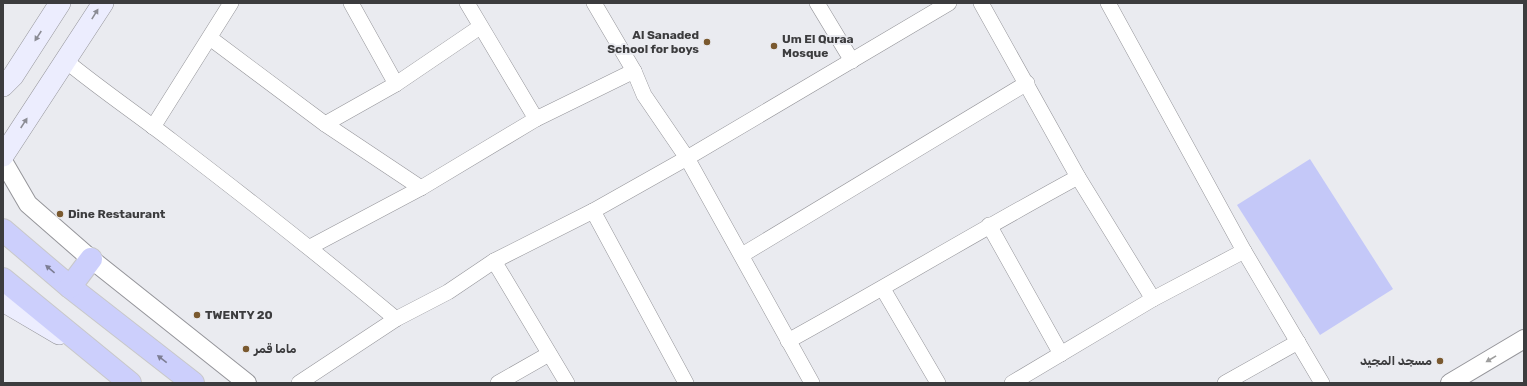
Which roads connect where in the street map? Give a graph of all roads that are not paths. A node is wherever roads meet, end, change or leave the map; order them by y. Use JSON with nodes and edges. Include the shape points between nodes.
{"nodes":[{"id":1,"x":60,"y":3,"type":"edge"},
{"id":2,"x":103,"y":3,"type":"edge"},
{"id":3,"x":231,"y":3,"type":"edge"},
{"id":4,"x":351,"y":3,"type":"edge"},
{"id":5,"x":467,"y":3,"type":"edge"},
{"id":6,"x":594,"y":3,"type":"edge"},
{"id":7,"x":817,"y":3,"type":"edge"},
{"id":8,"x":949,"y":3,"type":"edge"},
{"id":9,"x":981,"y":3,"type":"edge"},
{"id":10,"x":1108,"y":3,"type":"edge"},
{"id":11,"x":480,"y":27,"type":"junction"},
{"id":12,"x":210,"y":38,"type":"junction"},
{"id":13,"x":66,"y":60,"type":"junction"},
{"id":14,"x":852,"y":61,"type":"junction"},
{"id":15,"x":634,"y":70,"type":"junction"},
{"id":16,"x":1027,"y":83,"type":"junction"},
{"id":17,"x":396,"y":84,"type":"junction"},
{"id":18,"x":3,"y":86,"type":"edge"},
{"id":19,"x":536,"y":119,"type":"junction"},
{"id":20,"x":324,"y":124,"type":"junction"},
{"id":21,"x":153,"y":127,"type":"junction"},
{"id":22,"x":3,"y":156,"type":"edge"},
{"id":23,"x":687,"y":158,"type":"junction"},
{"id":24,"x":3,"y":161,"type":"edge"},
{"id":25,"x":1078,"y":177,"type":"junction"},
{"id":26,"x":421,"y":188,"type":"junction"},
{"id":27,"x":592,"y":211,"type":"junction"},
{"id":28,"x":3,"y":218,"type":"edge"},
{"id":29,"x":989,"y":225,"type":"junction"},
{"id":30,"x":10,"y":237,"type":"edge"},
{"id":31,"x":310,"y":247,"type":"junction"},
{"id":32,"x":1244,"y":251,"type":"junction"},
{"id":33,"x":742,"y":255,"type":"junction"},
{"id":34,"x":91,"y":259,"type":"junction"},
{"id":35,"x":494,"y":261,"type":"junction"},
{"id":36,"x":3,"y":279,"type":"edge"},
{"id":37,"x":70,"y":287,"type":"junction"},
{"id":38,"x":883,"y":289,"type":"junction"},
{"id":39,"x":1153,"y":299,"type":"junction"},
{"id":40,"x":3,"y":301,"type":"edge"},
{"id":41,"x":396,"y":319,"type":"junction"},
{"id":42,"x":1524,"y":339,"type":"edge"},
{"id":43,"x":788,"y":341,"type":"junction"},
{"id":44,"x":1298,"y":342,"type":"junction"},
{"id":45,"x":549,"y":354,"type":"junction"},
{"id":46,"x":1061,"y":354,"type":"junction"},
{"id":47,"x":102,"y":361,"type":"junction"},
{"id":48,"x":130,"y":383,"type":"edge"},
{"id":49,"x":193,"y":383,"type":"edge"},
{"id":50,"x":247,"y":383,"type":"edge"},
{"id":51,"x":299,"y":383,"type":"edge"},
{"id":52,"x":498,"y":383,"type":"edge"},
{"id":53,"x":567,"y":383,"type":"edge"},
{"id":54,"x":686,"y":383,"type":"edge"},
{"id":55,"x":812,"y":383,"type":"edge"},
{"id":56,"x":938,"y":383,"type":"edge"},
{"id":57,"x":1012,"y":383,"type":"edge"},
{"id":58,"x":1226,"y":383,"type":"edge"},
{"id":59,"x":1322,"y":383,"type":"edge"},
{"id":60,"x":1450,"y":383,"type":"edge"}],
"edges":[{"from":1,"to":18,"type":"main road","one_way":true,"via":[[13,76]]},
{"from":13,"to":2,"type":"main road","one_way":true},
{"from":3,"to":12,"type":"street"},
{"from":4,"to":17,"type":"street"},
{"from":5,"to":11,"type":"street"},
{"from":6,"to":15,"type":"street"},
{"from":7,"to":14,"type":"street"},
{"from":8,"to":14,"type":"street"},
{"from":9,"to":16,"type":"street"},
{"from":10,"to":32,"type":"street"},
{"from":11,"to":17,"type":"street"},
{"from":11,"to":19,"type":"street"},
{"from":12,"to":20,"type":"street"},
{"from":12,"to":21,"type":"street"},
{"from":13,"to":21,"type":"street"},
{"from":22,"to":13,"type":"main road","one_way":true},
{"from":14,"to":23,"type":"street"},
{"from":15,"to":19,"type":"street"},
{"from":15,"to":23,"type":"street","via":[[644,95]]},
{"from":16,"to":25,"type":"street"},
{"from":16,"to":33,"type":"street"},
{"from":17,"to":20,"type":"street"},
{"from":19,"to":26,"type":"street"},
{"from":20,"to":26,"type":"street"},
{"from":21,"to":31,"type":"street"},
{"from":23,"to":27,"type":"street"},
{"from":23,"to":33,"type":"street"},
{"from":24,"to":34,"type":"street","via":[[28,204]]},
{"from":25,"to":29,"type":"street"},
{"from":25,"to":39,"type":"street"},
{"from":26,"to":31,"type":"street"},
{"from":27,"to":35,"type":"street"},
{"from":27,"to":54,"type":"street"},
{"from":28,"to":30,"type":"main road"},
{"from":29,"to":38,"type":"street"},
{"from":29,"to":46,"type":"street"},
{"from":37,"to":30,"type":"highway","one_way":true},
{"from":31,"to":41,"type":"street"},
{"from":32,"to":39,"type":"street"},
{"from":32,"to":44,"type":"street"},
{"from":33,"to":43,"type":"street"},
{"from":34,"to":37,"type":"highway"},
{"from":34,"to":50,"type":"street"},
{"from":35,"to":41,"type":"street","via":[[448,292]]},
{"from":35,"to":45,"type":"street"},
{"from":36,"to":47,"type":"highway"},
{"from":49,"to":37,"type":"highway","one_way":true},
{"from":38,"to":43,"type":"street"},
{"from":38,"to":56,"type":"street"},
{"from":39,"to":46,"type":"street"},
{"from":40,"to":47,"type":"main road"},
{"from":41,"to":51,"type":"street"},
{"from":42,"to":60,"type":"street","one_way":true},
{"from":43,"to":55,"type":"street"},
{"from":44,"to":58,"type":"street"},
{"from":44,"to":59,"type":"street"},
{"from":45,"to":52,"type":"street"},
{"from":45,"to":53,"type":"street"},
{"from":46,"to":57,"type":"street"},
{"from":47,"to":48,"type":"highway"}]}
